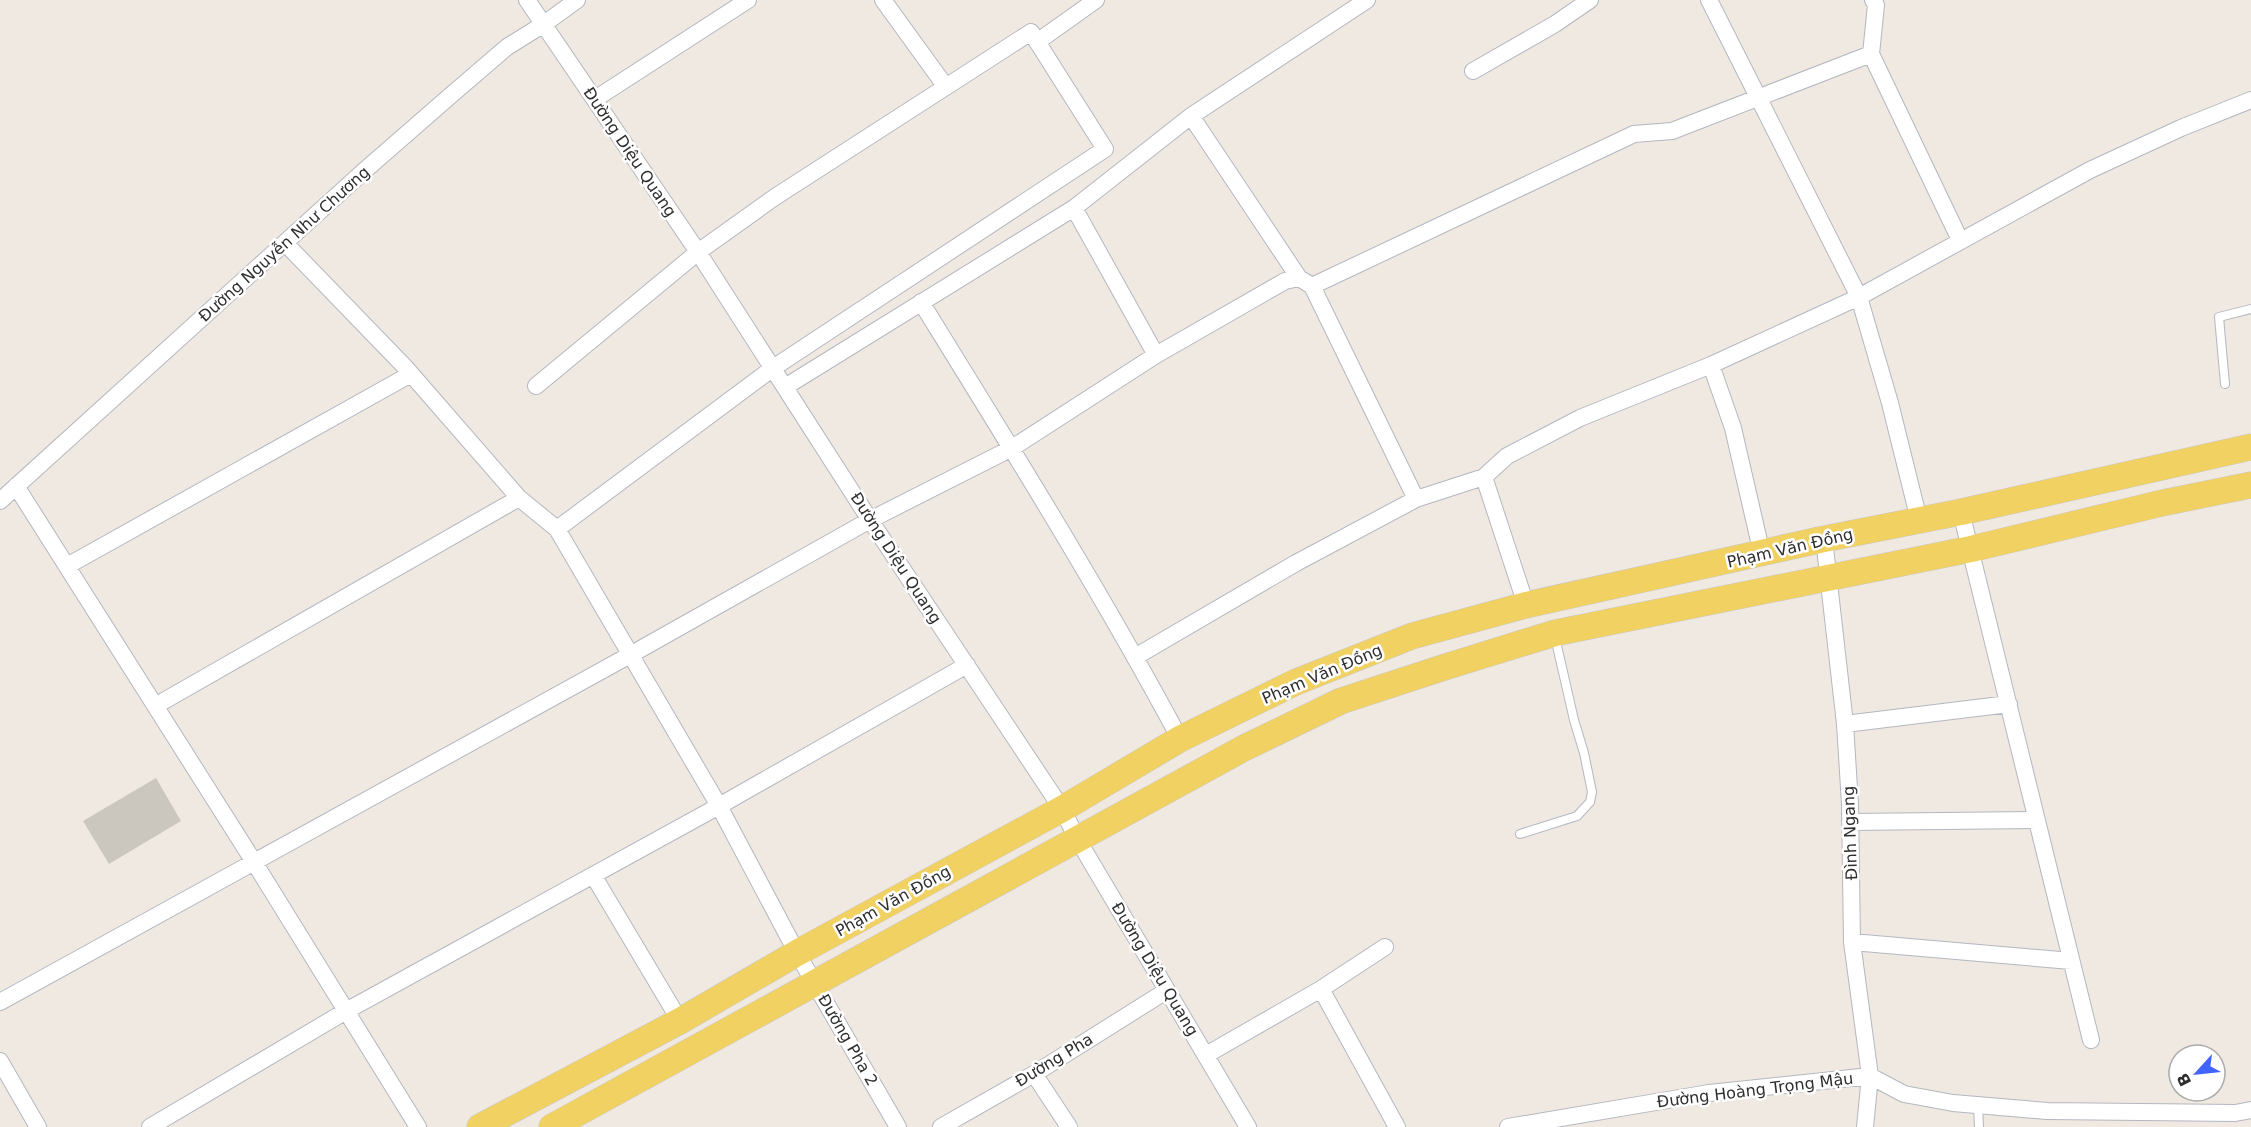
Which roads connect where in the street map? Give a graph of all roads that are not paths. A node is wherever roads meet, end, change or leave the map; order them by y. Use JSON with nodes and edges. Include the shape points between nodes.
{"nodes":[{"id":1,"x":527,"y":0,"type":"edge"},
{"id":2,"x":577,"y":0,"type":"edge"},
{"id":3,"x":748,"y":0,"type":"edge"},
{"id":4,"x":883,"y":0,"type":"edge"},
{"id":5,"x":1096,"y":0,"type":"edge"},
{"id":6,"x":1367,"y":0,"type":"edge"},
{"id":7,"x":1590,"y":0,"type":"edge"},
{"id":8,"x":1709,"y":0,"type":"edge"},
{"id":9,"x":1879,"y":2,"type":"edge"},
{"id":10,"x":544,"y":24,"type":"junction"},
{"id":11,"x":1037,"y":42,"type":"junction"},
{"id":12,"x":1871,"y":54,"type":"junction"},
{"id":13,"x":1473,"y":71,"type":"dead end"},
{"id":14,"x":946,"y":87,"type":"junction"},
{"id":15,"x":1758,"y":98,"type":"junction"},
{"id":16,"x":595,"y":99,"type":"junction"},
{"id":17,"x":2251,"y":100,"type":"edge"},
{"id":18,"x":1191,"y":116,"type":"junction"},
{"id":19,"x":1074,"y":208,"type":"junction"},
{"id":20,"x":1960,"y":240,"type":"junction"},
{"id":21,"x":285,"y":243,"type":"junction"},
{"id":22,"x":698,"y":252,"type":"junction"},
{"id":23,"x":1306,"y":282,"type":"junction"},
{"id":24,"x":1859,"y":297,"type":"junction"},
{"id":25,"x":921,"y":302,"type":"junction"},
{"id":26,"x":2251,"y":309,"type":"edge"},
{"id":27,"x":1156,"y":355,"type":"junction"},
{"id":28,"x":1711,"y":365,"type":"junction"},
{"id":29,"x":773,"y":368,"type":"junction"},
{"id":30,"x":411,"y":374,"type":"junction"},
{"id":31,"x":2225,"y":384,"type":"dead end"},
{"id":32,"x":536,"y":386,"type":"dead end"},
{"id":33,"x":785,"y":387,"type":"junction"},
{"id":34,"x":2251,"y":447,"type":"edge"},
{"id":35,"x":1012,"y":448,"type":"junction"},
{"id":36,"x":1484,"y":477,"type":"junction"},
{"id":37,"x":16,"y":486,"type":"junction"},
{"id":38,"x":2251,"y":486,"type":"edge"},
{"id":39,"x":519,"y":498,"type":"junction"},
{"id":40,"x":1416,"y":500,"type":"junction"},
{"id":41,"x":0,"y":501,"type":"edge"},
{"id":42,"x":1961,"y":512,"type":"junction"},
{"id":43,"x":870,"y":520,"type":"junction"},
{"id":44,"x":1919,"y":520,"type":"junction"},
{"id":45,"x":556,"y":529,"type":"junction"},
{"id":46,"x":1824,"y":539,"type":"junction"},
{"id":47,"x":1971,"y":549,"type":"junction"},
{"id":48,"x":1762,"y":554,"type":"junction"},
{"id":49,"x":67,"y":566,"type":"junction"},
{"id":50,"x":1828,"y":576,"type":"junction"},
{"id":51,"x":1526,"y":605,"type":"junction"},
{"id":52,"x":1555,"y":633,"type":"junction"},
{"id":53,"x":630,"y":655,"type":"junction"},
{"id":54,"x":1135,"y":657,"type":"junction"},
{"id":55,"x":967,"y":665,"type":"junction"},
{"id":56,"x":2009,"y":704,"type":"junction"},
{"id":57,"x":155,"y":706,"type":"junction"},
{"id":58,"x":1845,"y":724,"type":"junction"},
{"id":59,"x":1180,"y":739,"type":"junction"},
{"id":60,"x":719,"y":806,"type":"junction"},
{"id":61,"x":1062,"y":809,"type":"junction"},
{"id":62,"x":2037,"y":820,"type":"junction"},
{"id":63,"x":1850,"y":822,"type":"junction"},
{"id":64,"x":1520,"y":834,"type":"dead end"},
{"id":65,"x":1078,"y":840,"type":"junction"},
{"id":66,"x":254,"y":862,"type":"junction"},
{"id":67,"x":593,"y":875,"type":"junction"},
{"id":68,"x":1852,"y":942,"type":"junction"},
{"id":69,"x":1385,"y":947,"type":"dead end"},
{"id":70,"x":797,"y":953,"type":"junction"},
{"id":71,"x":2072,"y":961,"type":"junction"},
{"id":72,"x":814,"y":983,"type":"junction"},
{"id":73,"x":1321,"y":989,"type":"junction"},
{"id":74,"x":1166,"y":991,"type":"junction"},
{"id":75,"x":0,"y":1002,"type":"edge"},
{"id":76,"x":346,"y":1011,"type":"junction"},
{"id":77,"x":680,"y":1020,"type":"junction"},
{"id":78,"x":2091,"y":1041,"type":"dead end"},
{"id":79,"x":1206,"y":1054,"type":"junction"},
{"id":80,"x":0,"y":1061,"type":"edge"},
{"id":81,"x":1034,"y":1074,"type":"junction"},
{"id":82,"x":1870,"y":1076,"type":"junction"},
{"id":83,"x":552,"y":1088,"type":"junction"},
{"id":84,"x":1978,"y":1105,"type":"junction"},
{"id":85,"x":2251,"y":1110,"type":"edge"},
{"id":86,"x":566,"y":1124,"type":"edge"},
{"id":87,"x":38,"y":1127,"type":"edge"},
{"id":88,"x":150,"y":1127,"type":"edge"},
{"id":89,"x":418,"y":1127,"type":"edge"},
{"id":90,"x":480,"y":1127,"type":"edge"},
{"id":91,"x":898,"y":1127,"type":"edge"},
{"id":92,"x":941,"y":1127,"type":"edge"},
{"id":93,"x":1069,"y":1127,"type":"edge"},
{"id":94,"x":1248,"y":1127,"type":"edge"},
{"id":95,"x":1396,"y":1127,"type":"edge"},
{"id":96,"x":1508,"y":1127,"type":"edge"},
{"id":97,"x":1865,"y":1127,"type":"edge"},
{"id":98,"x":1979,"y":1127,"type":"edge"}],
"edges":[{"from":1,"to":10,"type":"street","name":"Đường Diệu Quang"},
{"from":2,"to":10,"type":"street","name":"Đường Nguyễn Như Chương"},
{"from":3,"to":16,"type":"street"},
{"from":4,"to":14,"type":"street"},
{"from":5,"to":11,"type":"street"},
{"from":6,"to":18,"type":"street"},
{"from":7,"to":13,"type":"street"},
{"from":8,"to":15,"type":"street"},
{"from":9,"to":12,"type":"street"},
{"from":10,"to":16,"type":"street","name":"Đường Diệu Quang"},
{"from":10,"to":21,"type":"street","name":"Đường Nguyễn Như Chương","via":[[507,47]]},
{"from":11,"to":14,"type":"street","via":[[1031,32]]},
{"from":11,"to":29,"type":"street","via":[[1105,148]]},
{"from":12,"to":15,"type":"street"},
{"from":12,"to":20,"type":"street"},
{"from":14,"to":22,"type":"street","via":[[775,197]]},
{"from":15,"to":23,"type":"street","via":[[1672,131],[1634,134]]},
{"from":15,"to":24,"type":"street"},
{"from":16,"to":22,"type":"street","name":"Đường Diệu Quang"},
{"from":17,"to":20,"type":"street","via":[[2090,170]]},
{"from":18,"to":19,"type":"street"},
{"from":18,"to":23,"type":"street"},
{"from":19,"to":25,"type":"street"},
{"from":19,"to":27,"type":"street"},
{"from":20,"to":24,"type":"street"},
{"from":21,"to":30,"type":"street","name":"Đường Pha 2"},
{"from":21,"to":37,"type":"street","name":"Đường Nguyễn Như Chương"},
{"from":22,"to":29,"type":"street","name":"Đường Diệu Quang"},
{"from":22,"to":32,"type":"street"},
{"from":23,"to":27,"type":"street","via":[[1285,281]]},
{"from":23,"to":40,"type":"street"},
{"from":24,"to":28,"type":"street"},
{"from":24,"to":44,"type":"street"},
{"from":25,"to":33,"type":"street"},
{"from":25,"to":35,"type":"street"},
{"from":26,"to":31,"type":"lane","via":[[2219,317]]},
{"from":27,"to":35,"type":"street"},
{"from":28,"to":36,"type":"street","via":[[1580,418],[1507,456]]},
{"from":28,"to":48,"type":"street","via":[[1733,428]]},
{"from":29,"to":33,"type":"street","name":"Đường Diệu Quang"},
{"from":29,"to":45,"type":"street"},
{"from":30,"to":39,"type":"street","name":"Đường Pha 2"},
{"from":30,"to":49,"type":"street"},
{"from":33,"to":43,"type":"street","name":"Đường Diệu Quang"},
{"from":34,"to":42,"type":"main road","name":"Phạm Văn Đồng"},
{"from":35,"to":43,"type":"street"},
{"from":35,"to":54,"type":"street"},
{"from":36,"to":40,"type":"street"},
{"from":36,"to":51,"type":"street"},
{"from":37,"to":41,"type":"street","name":"Đường Nguyễn Như Chương"},
{"from":37,"to":49,"type":"street"},
{"from":38,"to":47,"type":"main road","name":"Phạm Văn Đồng"},
{"from":39,"to":45,"type":"street","name":"Đường Pha 2"},
{"from":39,"to":57,"type":"street"},
{"from":40,"to":54,"type":"street","via":[[1296,563]]},
{"from":42,"to":44,"type":"main road","name":"Phạm Văn Đồng"},
{"from":42,"to":47,"type":"street"},
{"from":43,"to":53,"type":"street"},
{"from":43,"to":55,"type":"street","name":"Đường Diệu Quang"},
{"from":44,"to":46,"type":"main road","name":"Phạm Văn Đồng"},
{"from":45,"to":53,"type":"street","name":"Đường Pha 2"},
{"from":46,"to":48,"type":"main road","name":"Phạm Văn Đồng"},
{"from":46,"to":50,"type":"street","name":"Đình Ngang"},
{"from":47,"to":50,"type":"main road","name":"Phạm Văn Đồng"},
{"from":47,"to":56,"type":"street"},
{"from":48,"to":51,"type":"main road","name":"Phạm Văn Đồng"},
{"from":49,"to":57,"type":"street"},
{"from":50,"to":52,"type":"main road","name":"Phạm Văn Đồng"},
{"from":50,"to":58,"type":"street","name":"Đình Ngang"},
{"from":51,"to":59,"type":"main road","name":"Phạm Văn Đồng","via":[[1401,640],[1296,682]]},
{"from":52,"to":64,"type":"lane","via":[[1592,792],[1590,802],[1577,816]]},
{"from":52,"to":65,"type":"main road","name":"Phạm Văn Đồng","via":[[1341,701],[1244,748]]},
{"from":53,"to":60,"type":"street","name":"Đường Pha 2"},
{"from":53,"to":66,"type":"street"},
{"from":54,"to":59,"type":"street"},
{"from":55,"to":60,"type":"street"},
{"from":55,"to":61,"type":"street","name":"Đường Diệu Quang"},
{"from":56,"to":58,"type":"street"},
{"from":56,"to":62,"type":"street"},
{"from":57,"to":66,"type":"street"},
{"from":58,"to":63,"type":"street","name":"Đình Ngang"},
{"from":59,"to":61,"type":"main road","name":"Phạm Văn Đồng"},
{"from":60,"to":67,"type":"street"},
{"from":60,"to":70,"type":"street","name":"Đường Pha 2"},
{"from":61,"to":65,"type":"street","name":"Đường Diệu Quang"},
{"from":61,"to":70,"type":"main road","name":"Phạm Văn Đồng"},
{"from":62,"to":63,"type":"street"},
{"from":62,"to":71,"type":"street"},
{"from":63,"to":68,"type":"street","name":"Đình Ngang"},
{"from":65,"to":72,"type":"main road","name":"Phạm Văn Đồng"},
{"from":65,"to":74,"type":"street","name":"Đường Diệu Quang"},
{"from":66,"to":75,"type":"street"},
{"from":66,"to":76,"type":"street"},
{"from":67,"to":76,"type":"street"},
{"from":67,"to":77,"type":"street"},
{"from":68,"to":71,"type":"street"},
{"from":68,"to":82,"type":"street","name":"Đình Ngang"},
{"from":69,"to":73,"type":"street"},
{"from":70,"to":72,"type":"street","name":"Đường Pha 2"},
{"from":70,"to":77,"type":"main road","name":"Phạm Văn Đồng"},
{"from":71,"to":78,"type":"street"},
{"from":72,"to":86,"type":"main road","name":"Phạm Văn Đồng"},
{"from":72,"to":91,"type":"street","name":"Đường Pha 2"},
{"from":73,"to":79,"type":"street"},
{"from":73,"to":95,"type":"street"},
{"from":74,"to":79,"type":"street","name":"Đường Diệu Quang"},
{"from":74,"to":81,"type":"street","name":"Đường Pha"},
{"from":76,"to":88,"type":"street"},
{"from":76,"to":89,"type":"street"},
{"from":77,"to":83,"type":"main road","name":"Phạm Văn Đồng"},
{"from":79,"to":94,"type":"street","name":"Đường Diệu Quang"},
{"from":80,"to":87,"type":"street"},
{"from":81,"to":92,"type":"street","name":"Đường Pha"},
{"from":81,"to":93,"type":"street"},
{"from":82,"to":84,"type":"street","name":"Đường Hoàng Trọng Mậu","via":[[1904,1094]]},
{"from":82,"to":96,"type":"street","name":"Đường Hoàng Trọng Mậu","via":[[1709,1093]]},
{"from":82,"to":97,"type":"street","name":"Đình Ngang"},
{"from":83,"to":86,"type":"street"},
{"from":83,"to":90,"type":"main road","name":"Phạm Văn Đồng"},
{"from":84,"to":85,"type":"street","name":"Đường Hoàng Trọng Mậu","via":[[2122,1113]]},
{"from":84,"to":98,"type":"lane"}]}
